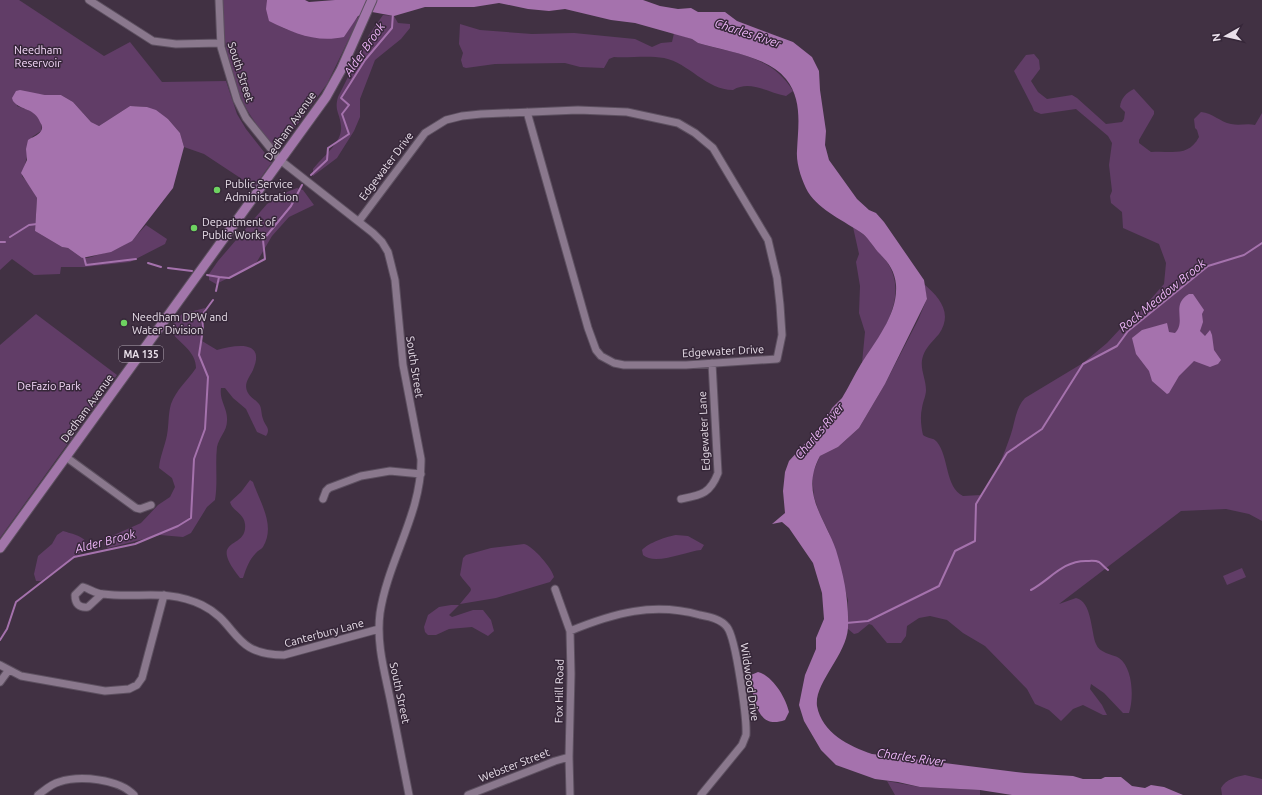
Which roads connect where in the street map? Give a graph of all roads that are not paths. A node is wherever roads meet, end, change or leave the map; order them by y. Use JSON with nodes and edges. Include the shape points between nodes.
{"nodes":[{"id":1,"x":89,"y":0,"type":"edge"},
{"id":2,"x":219,"y":0,"type":"edge"},
{"id":3,"x":372,"y":0,"type":"edge"},
{"id":4,"x":96,"y":2,"type":"edge"},
{"id":5,"x":220,"y":43,"type":"junction"},
{"id":6,"x":527,"y":112,"type":"junction"},
{"id":7,"x":280,"y":160,"type":"junction"},
{"id":8,"x":359,"y":221,"type":"junction"},
{"id":9,"x":712,"y":363,"type":"junction"},
{"id":10,"x":66,"y":457,"type":"junction"},
{"id":11,"x":421,"y":474,"type":"junction"},
{"id":12,"x":323,"y":499,"type":"dead end"},
{"id":13,"x":681,"y":499,"type":"dead end"},
{"id":14,"x":151,"y":505,"type":"dead end"},
{"id":15,"x":0,"y":548,"type":"edge"},
{"id":16,"x":555,"y":589,"type":"dead end"},
{"id":17,"x":102,"y":594,"type":"dead end"},
{"id":18,"x":164,"y":595,"type":"junction"},
{"id":19,"x":379,"y":630,"type":"junction"},
{"id":20,"x":570,"y":630,"type":"junction"},
{"id":21,"x":0,"y":665,"type":"edge"},
{"id":22,"x":8,"y":671,"type":"junction"},
{"id":23,"x":0,"y":682,"type":"edge"},
{"id":24,"x":569,"y":758,"type":"junction"},
{"id":25,"x":38,"y":795,"type":"edge"},
{"id":26,"x":134,"y":795,"type":"edge"},
{"id":27,"x":409,"y":795,"type":"edge"},
{"id":28,"x":468,"y":795,"type":"edge"},
{"id":29,"x":570,"y":795,"type":"edge"},
{"id":30,"x":701,"y":795,"type":"edge"}],
"edges":[{"from":1,"to":4,"type":"street"},
{"from":2,"to":5,"type":"street","name":"South Street"},
{"from":3,"to":7,"type":"main road","name":"Dedham Avenue","number":"MA 135","via":[[333,86]]},
{"from":4,"to":5,"type":"street","via":[[153,41],[176,44]]},
{"from":5,"to":7,"type":"street","name":"South Street","via":[[244,114]]},
{"from":6,"to":8,"type":"street","name":"Edgewater Drive","via":[[462,116],[434,126],[425,133]]},
{"from":6,"to":9,"type":"street","name":"Edgewater Drive","via":[[596,350],[614,363],[624,365]]},
{"from":6,"to":9,"type":"street","name":"Edgewater Drive","via":[[606,111],[657,118],[678,124],[695,133],[713,148],[768,240],[777,278],[782,335],[777,359]]},
{"from":7,"to":8,"type":"street","name":"South Street"},
{"from":7,"to":10,"type":"main road","name":"Dedham Avenue","number":"MA 135"},
{"from":8,"to":11,"type":"street","name":"South Street","via":[[382,242],[392,262],[403,365],[421,459]]},
{"from":9,"to":13,"type":"street","name":"Edgewater Lane","via":[[718,473],[711,488],[702,495]]},
{"from":10,"to":14,"type":"street","via":[[136,508]]},
{"from":10,"to":15,"type":"main road","name":"Dedham Avenue","number":"MA 135"},
{"from":11,"to":12,"type":"street","via":[[390,471],[361,476],[329,488]]},
{"from":11,"to":19,"type":"street","name":"South Street","via":[[416,500],[386,584]]},
{"from":16,"to":20,"type":"street","name":"Fox Hill Road"},
{"from":17,"to":18,"type":"street","name":"Canterbury Lane"},
{"from":18,"to":19,"type":"street","name":"Canterbury Lane","via":[[187,599],[203,606],[216,615],[244,645],[256,652],[269,655],[284,655]]},
{"from":18,"to":22,"type":"street","via":[[142,678],[133,687],[105,691],[21,676]]},
{"from":19,"to":27,"type":"street","name":"South Street","via":[[379,646]]},
{"from":20,"to":24,"type":"street","name":"Fox Hill Road"},
{"from":20,"to":30,"type":"street","name":"Wildwood Drive","via":[[628,612],[661,608],[684,610],[714,619],[724,623],[729,629],[734,646],[746,735],[740,748]]},
{"from":21,"to":22,"type":"street"},
{"from":22,"to":23,"type":"street"},
{"from":24,"to":28,"type":"street","name":"Webster Street"},
{"from":24,"to":29,"type":"street","name":"Fox Hill Road"},
{"from":25,"to":26,"type":"street","via":[[52,785],[72,780],[105,780],[120,784]]}]}
